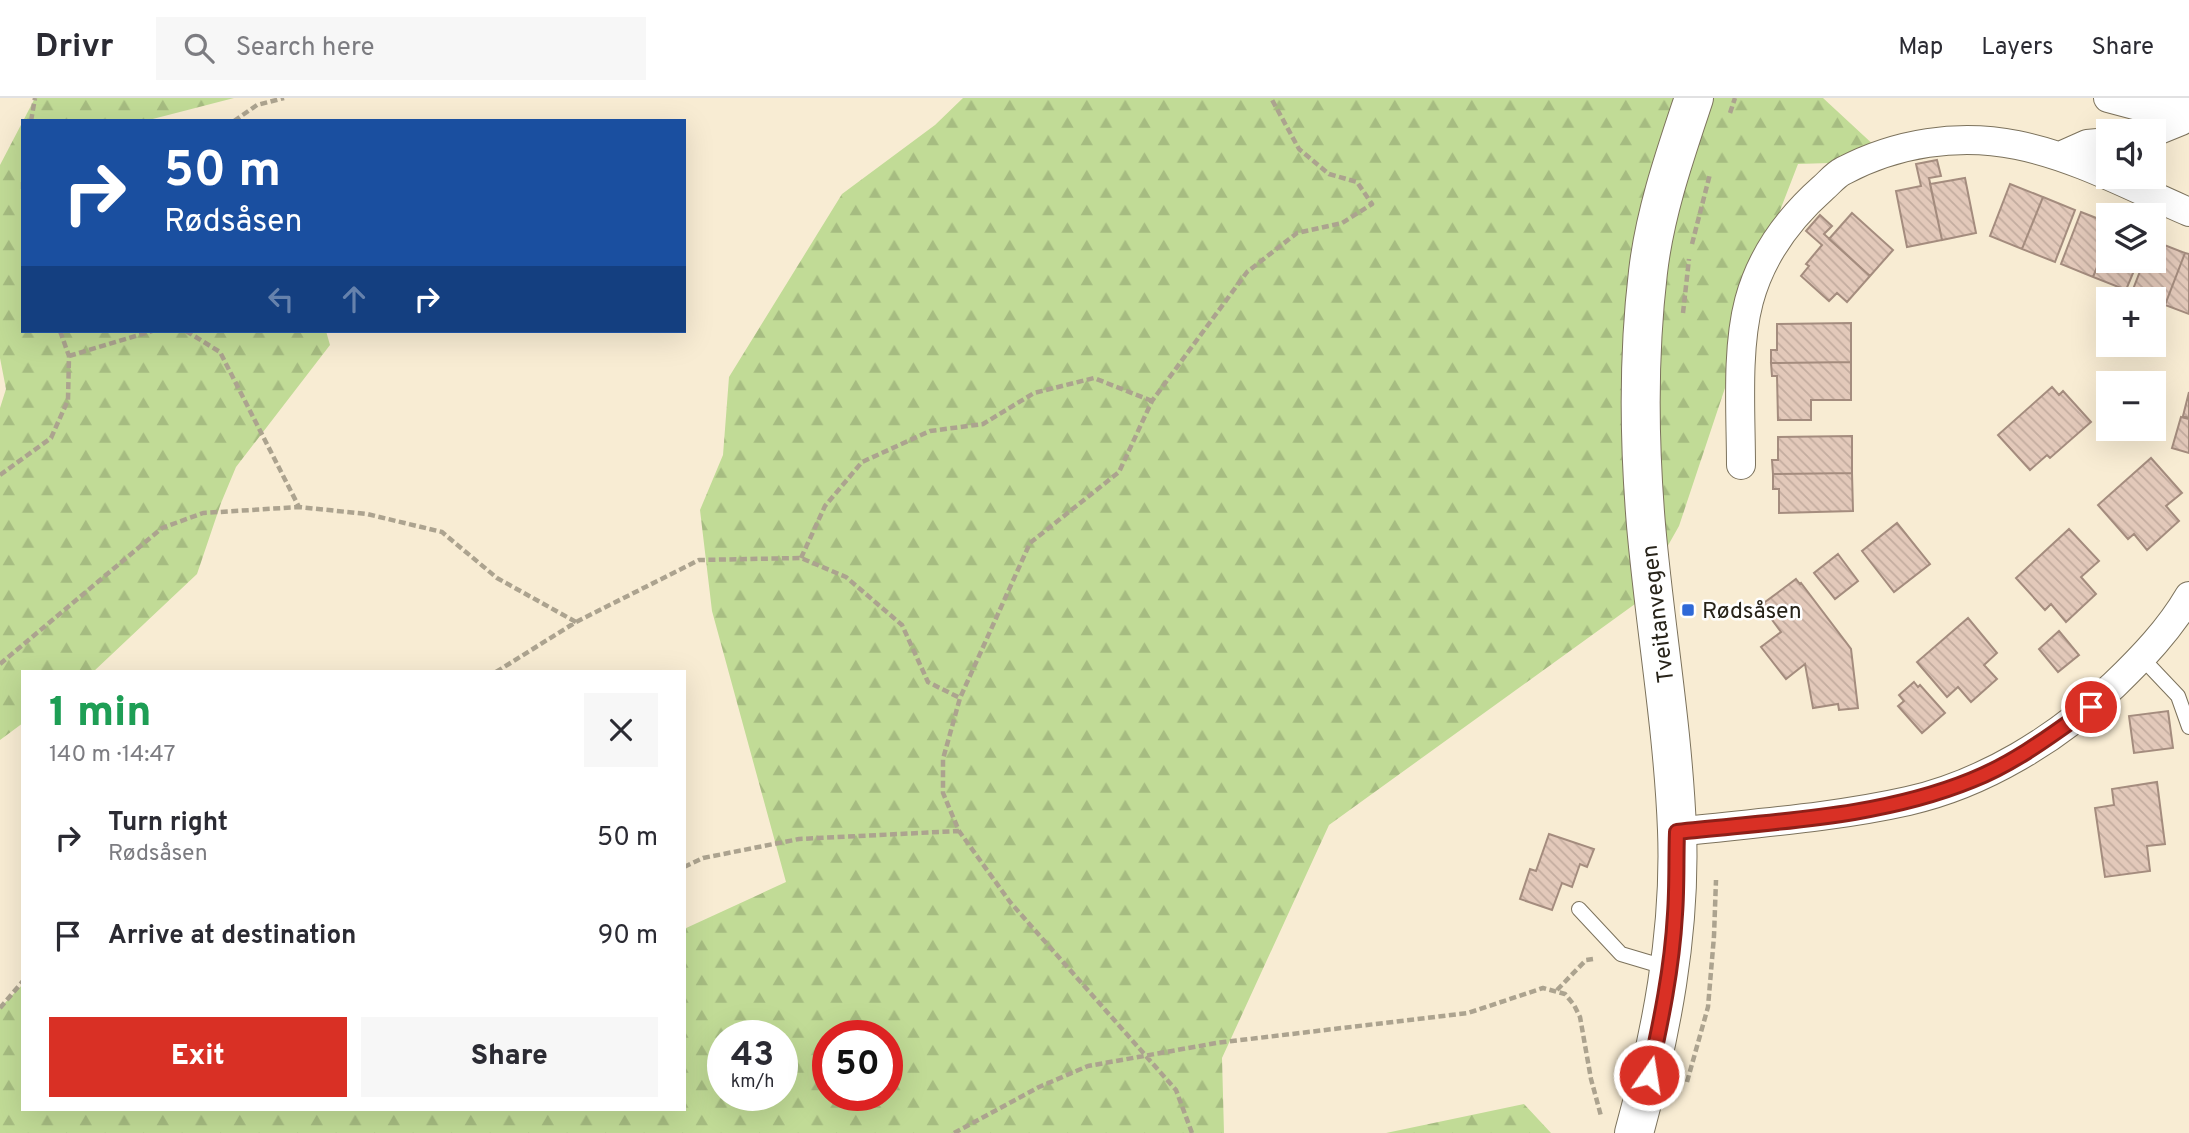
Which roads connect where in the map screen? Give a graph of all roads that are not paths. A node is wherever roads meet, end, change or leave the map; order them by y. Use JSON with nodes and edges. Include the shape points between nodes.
{"nodes":[{"id":1,"x":1694,"y":98,"type":"edge"},
{"id":2,"x":2108,"y":98,"type":"edge"},
{"id":3,"x":2189,"y":106,"type":"edge"},
{"id":4,"x":2189,"y":114,"type":"edge"},
{"id":5,"x":2166,"y":127,"type":"edge"},
{"id":6,"x":2096,"y":143,"type":"edge"},
{"id":7,"x":2060,"y":156,"type":"junction"},
{"id":8,"x":2189,"y":212,"type":"edge"},
{"id":9,"x":1741,"y":465,"type":"dead end"},
{"id":10,"x":2189,"y":596,"type":"edge"},
{"id":11,"x":2142,"y":658,"type":"junction"},
{"id":12,"x":2189,"y":727,"type":"edge"},
{"id":13,"x":1677,"y":832,"type":"junction"},
{"id":14,"x":1579,"y":909,"type":"dead end"},
{"id":15,"x":1669,"y":968,"type":"junction"},
{"id":16,"x":1619,"y":1130,"type":"edge"}],
"edges":[{"from":1,"to":13,"type":"main road","name":"Tveitanvegen","via":[[1667,181],[1648,269],[1641,350],[1646,525],[1670,727]]},
{"from":2,"to":3,"type":"street","via":[[2138,106]]},
{"from":4,"to":5,"type":"street"},
{"from":6,"to":7,"type":"street"},
{"from":7,"to":8,"type":"street"},
{"from":7,"to":9,"type":"street","via":[[2015,144],[1955,139],[1899,148],[1841,172],[1800,208],[1769,250],[1748,302],[1741,359]]},
{"from":10,"to":11,"type":"street"},
{"from":11,"to":12,"type":"lane","via":[[2178,696]]},
{"from":11,"to":13,"type":"street","via":[[2091,707],[2035,747],[1973,780],[1897,803],[1819,817]]},
{"from":13,"to":15,"type":"main road","name":"Tveitanvegen"},
{"from":14,"to":15,"type":"lane","via":[[1622,954]]},
{"from":15,"to":16,"type":"main road","name":"Tveitanvegen","via":[[1660,1026]]}]}
